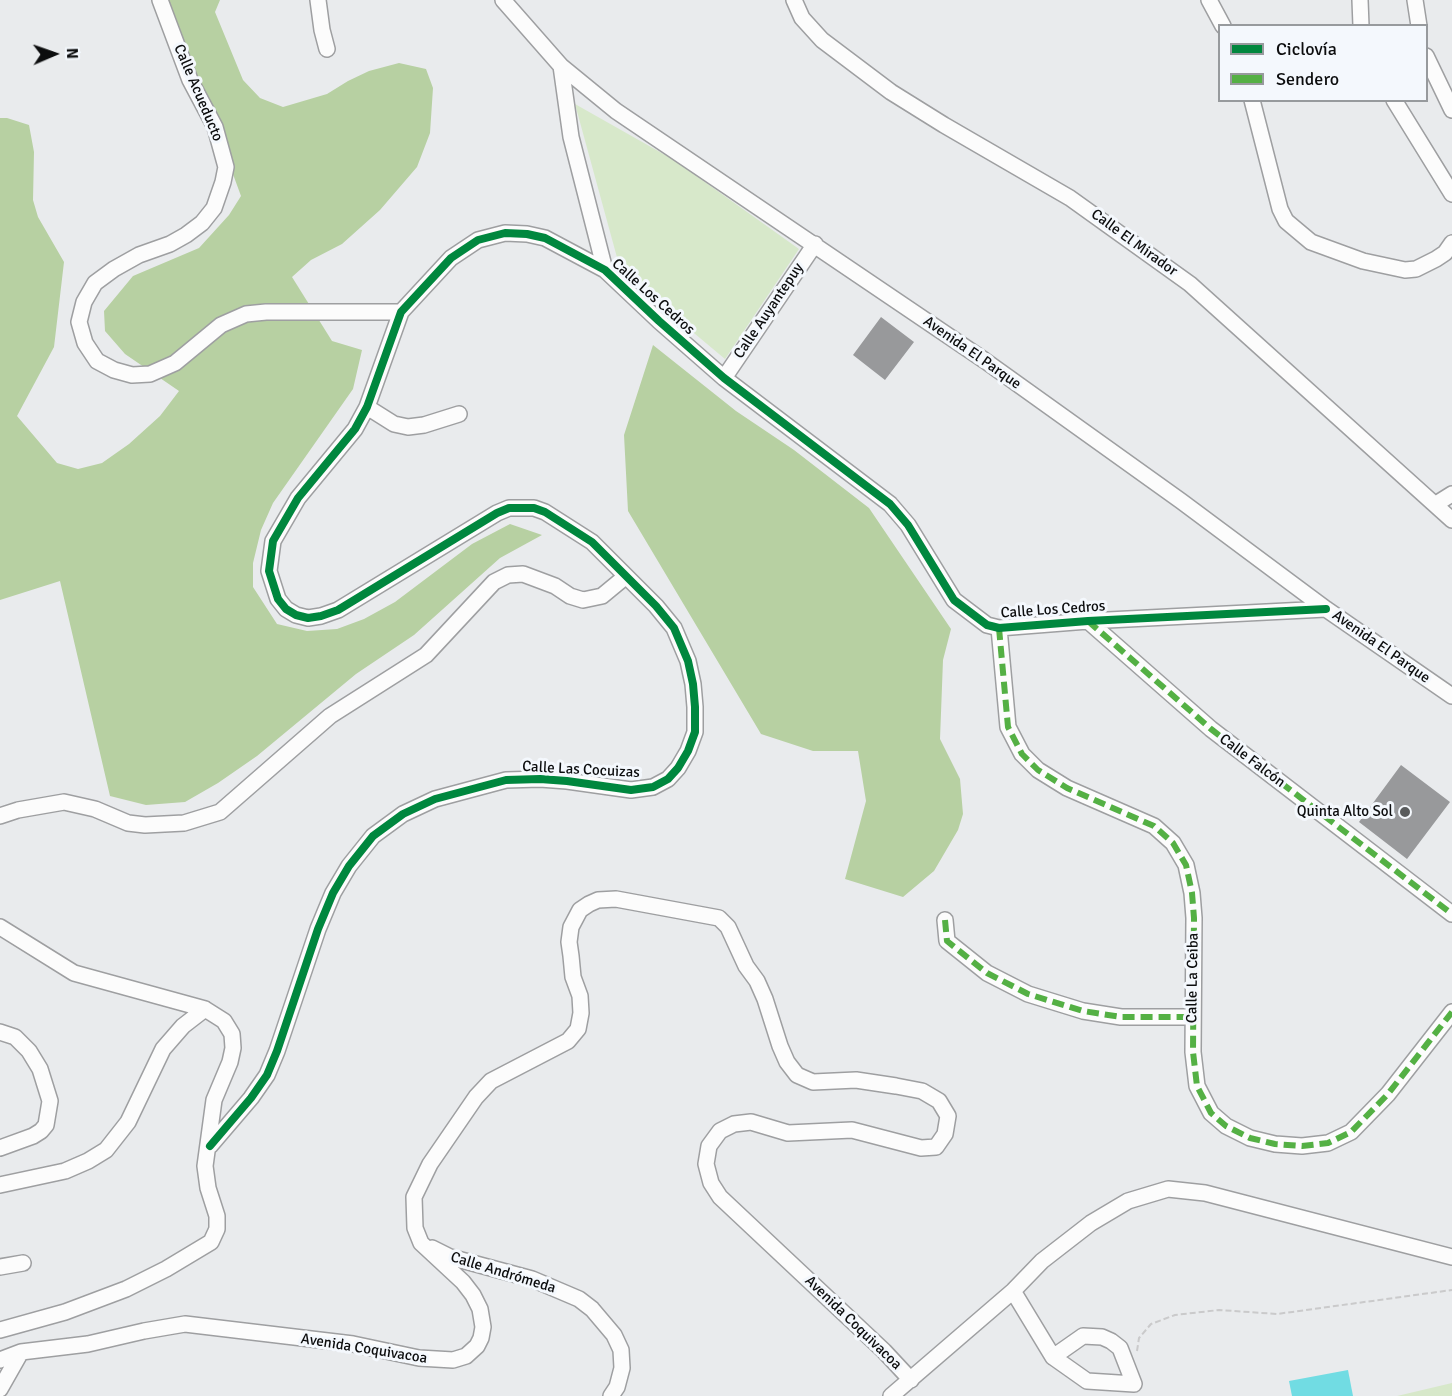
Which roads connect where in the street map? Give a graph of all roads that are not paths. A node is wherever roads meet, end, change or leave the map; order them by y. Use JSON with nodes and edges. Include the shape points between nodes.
{"nodes":[{"id":1,"x":159,"y":0,"type":"edge"},
{"id":2,"x":318,"y":0,"type":"edge"},
{"id":3,"x":503,"y":0,"type":"edge"},
{"id":4,"x":794,"y":0,"type":"edge"},
{"id":5,"x":1209,"y":0,"type":"edge"},
{"id":6,"x":1360,"y":0,"type":"edge"},
{"id":7,"x":1415,"y":0,"type":"edge"},
{"id":8,"x":1222,"y":24,"type":"edge"},
{"id":9,"x":1361,"y":24,"type":"edge"},
{"id":10,"x":1419,"y":24,"type":"edge"},
{"id":11,"x":327,"y":49,"type":"dead end"},
{"id":12,"x":1428,"y":60,"type":"edge"},
{"id":13,"x":561,"y":66,"type":"junction"},
{"id":14,"x":1253,"y":102,"type":"edge"},
{"id":15,"x":1395,"y":102,"type":"edge"},
{"id":16,"x":1452,"y":110,"type":"edge"},
{"id":17,"x":1452,"y":194,"type":"edge"},
{"id":18,"x":1452,"y":243,"type":"edge"},
{"id":19,"x":815,"y":244,"type":"junction"},
{"id":20,"x":605,"y":270,"type":"junction"},
{"id":21,"x":401,"y":312,"type":"junction"},
{"id":22,"x":724,"y":378,"type":"junction"},
{"id":23,"x":367,"y":407,"type":"junction"},
{"id":24,"x":459,"y":414,"type":"dead end"},
{"id":25,"x":1452,"y":494,"type":"edge"},
{"id":26,"x":1436,"y":504,"type":"junction"},
{"id":27,"x":1452,"y":520,"type":"edge"},
{"id":28,"x":625,"y":577,"type":"junction"},
{"id":29,"x":1326,"y":609,"type":"junction"},
{"id":30,"x":1088,"y":621,"type":"junction"},
{"id":31,"x":999,"y":628,"type":"junction"},
{"id":32,"x":1452,"y":696,"type":"edge"},
{"id":33,"x":0,"y":816,"type":"edge"},
{"id":34,"x":1452,"y":914,"type":"edge"},
{"id":35,"x":945,"y":920,"type":"dead end"},
{"id":36,"x":0,"y":927,"type":"edge"},
{"id":37,"x":205,"y":1009,"type":"junction"},
{"id":38,"x":1452,"y":1012,"type":"edge"},
{"id":39,"x":1193,"y":1017,"type":"junction"},
{"id":40,"x":0,"y":1032,"type":"edge"},
{"id":41,"x":210,"y":1146,"type":"junction"},
{"id":42,"x":0,"y":1148,"type":"edge"},
{"id":43,"x":0,"y":1185,"type":"edge"},
{"id":44,"x":421,"y":1243,"type":"junction"},
{"id":45,"x":1452,"y":1257,"type":"edge"},
{"id":46,"x":23,"y":1263,"type":"dead end"},
{"id":47,"x":0,"y":1267,"type":"edge"},
{"id":48,"x":1013,"y":1291,"type":"junction"},
{"id":49,"x":0,"y":1330,"type":"edge"},
{"id":50,"x":21,"y":1352,"type":"junction"},
{"id":51,"x":1053,"y":1357,"type":"junction"},
{"id":52,"x":0,"y":1360,"type":"edge"},
{"id":53,"x":911,"y":1380,"type":"junction"},
{"id":54,"x":0,"y":1389,"type":"edge"},
{"id":55,"x":611,"y":1396,"type":"edge"},
{"id":56,"x":891,"y":1396,"type":"edge"}],
"edges":[{"from":1,"to":21,"type":"street","name":"Calle Acueducto","via":[[190,80],[215,127],[226,167],[214,208],[202,223],[95,283],[79,322],[85,343],[97,361],[132,375],[150,374],[175,363],[221,325],[246,314]]},
{"from":2,"to":11,"type":"street"},
{"from":3,"to":13,"type":"street","name":"Avenida El Parque"},
{"from":4,"to":26,"type":"street","name":"Calle El Mirador","via":[[802,18],[822,40],[891,92],[1070,198],[1191,284]]},
{"from":5,"to":8,"type":"street"},
{"from":6,"to":9,"type":"street"},
{"from":7,"to":10,"type":"street"},
{"from":12,"to":16,"type":"street"},
{"from":13,"to":19,"type":"street","name":"Avenida El Parque","via":[[616,111]]},
{"from":13,"to":20,"type":"street","via":[[571,137]]},
{"from":14,"to":18,"type":"street","via":[[1280,209],[1286,221],[1311,242],[1363,261],[1405,270],[1436,259]]},
{"from":15,"to":17,"type":"street"},
{"from":19,"to":22,"type":"street","name":"Calle Auyantepuy"},
{"from":19,"to":29,"type":"street","name":"Avenida El Parque","via":[[1172,494]]},
{"from":20,"to":21,"type":"street","name":"Calle Los Cedros","via":[[545,238],[513,232],[489,236],[451,258]]},
{"from":20,"to":22,"type":"street","name":"Calle Los Cedros"},
{"from":21,"to":23,"type":"street","name":"Calle Los Cedros"},
{"from":22,"to":31,"type":"street","name":"Calle Los Cedros","via":[[891,504],[954,600],[987,625]]},
{"from":23,"to":24,"type":"street","via":[[394,424],[408,427]]},
{"from":23,"to":28,"type":"street","name":"Calle Los Cedros","via":[[355,429],[298,498],[273,542],[269,572],[278,599],[286,609],[308,618],[338,610],[483,520],[509,508],[545,512],[592,542]]},
{"from":25,"to":26,"type":"street"},
{"from":26,"to":27,"type":"street","name":"Calle El Mirador"},
{"from":28,"to":33,"type":"street","via":[[602,596],[583,600],[523,574],[508,575],[494,582],[426,656],[330,716],[220,812],[184,823],[145,825],[64,802]]},
{"from":28,"to":41,"type":"street","name":"Calle Las Cocuizas","via":[[674,628],[688,662],[695,732],[678,768],[653,787],[631,790],[540,779],[506,780],[474,787],[403,814],[373,836],[333,893],[267,1075]]},
{"from":29,"to":30,"type":"street","name":"Calle Los Cedros"},
{"from":29,"to":32,"type":"street","name":"Avenida El Parque"},
{"from":30,"to":31,"type":"street","name":"Calle Los Cedros"},
{"from":30,"to":34,"type":"street","name":"Calle Falcón","via":[[1210,729]]},
{"from":31,"to":39,"type":"street","name":"Calle La Ceiba","via":[[1008,727],[1022,754],[1038,770],[1067,788],[1154,826],[1173,843],[1186,865],[1194,918]]},
{"from":35,"to":39,"type":"street","via":[[946,941],[987,973],[1028,994],[1083,1011],[1120,1017]]},
{"from":36,"to":37,"type":"street","via":[[74,973]]},
{"from":37,"to":41,"type":"street","via":[[224,1021],[232,1034],[233,1048],[214,1100]]},
{"from":37,"to":43,"type":"street","via":[[162,1049],[128,1122],[106,1150],[65,1171]]},
{"from":38,"to":39,"type":"street","name":"Calle La Ceiba","via":[[1388,1094],[1351,1132],[1328,1143],[1302,1146],[1250,1138],[1211,1113],[1197,1086]]},
{"from":40,"to":42,"type":"street","via":[[15,1037],[29,1051],[40,1068],[50,1101],[42,1131]]},
{"from":41,"to":49,"type":"street","via":[[205,1166],[217,1216],[211,1242],[126,1289]]},
{"from":44,"to":50,"type":"street","name":"Avenida Coquivacoa","via":[[463,1282],[480,1309],[482,1338],[466,1356],[453,1360],[419,1358],[353,1344],[185,1324],[88,1344]]},
{"from":44,"to":53,"type":"street","name":"Avenida Coquivacoa","via":[[415,1228],[414,1197],[430,1164],[470,1106],[491,1081],[568,1041],[578,1029],[580,996],[573,977],[569,942],[580,910],[598,900],[616,899],[709,915],[728,927],[765,999],[783,1054],[797,1075],[813,1082],[856,1080],[922,1091],[939,1101],[948,1116],[945,1134],[936,1147],[921,1149],[852,1130],[788,1132],[751,1122],[734,1124],[720,1131],[709,1146],[706,1164],[720,1197]]},
{"from":44,"to":55,"type":"street","name":"Calle Andrómeda","via":[[450,1257],[542,1283],[592,1309],[621,1350],[622,1368]]},
{"from":45,"to":48,"type":"street","via":[[1204,1193],[1168,1189],[1128,1201],[1091,1223],[1042,1261]]},
{"from":46,"to":47,"type":"street"},
{"from":48,"to":51,"type":"street"},
{"from":48,"to":53,"type":"street"},
{"from":50,"to":52,"type":"street","name":"Avenida Coquivacoa"},
{"from":50,"to":54,"type":"street"},
{"from":51,"to":51,"type":"street","via":[[1083,1336],[1102,1337],[1120,1348],[1134,1384],[1088,1381]]},
{"from":53,"to":56,"type":"street"}]}
